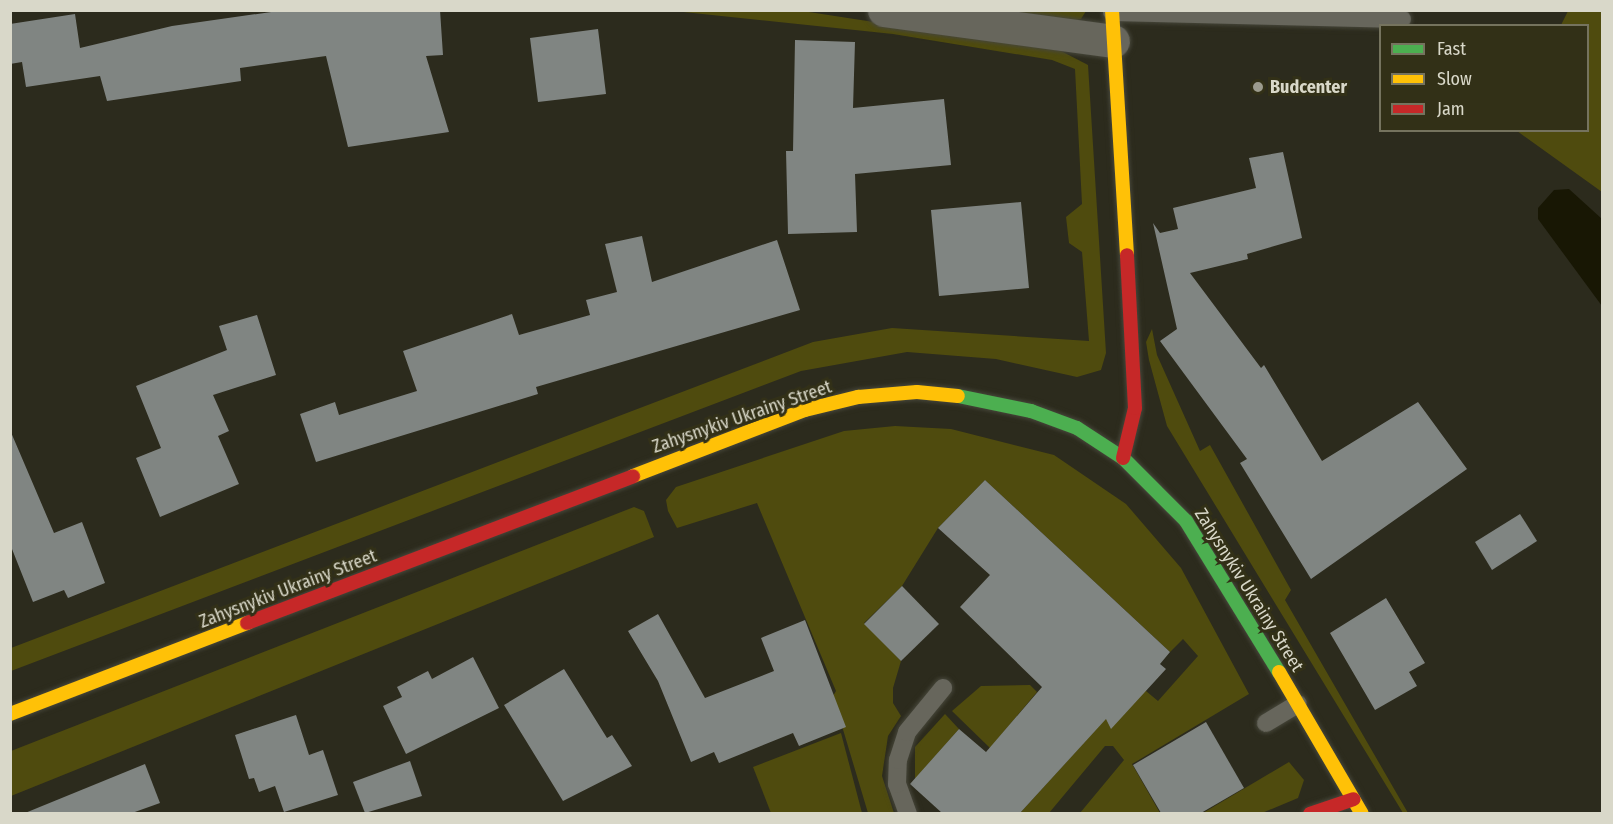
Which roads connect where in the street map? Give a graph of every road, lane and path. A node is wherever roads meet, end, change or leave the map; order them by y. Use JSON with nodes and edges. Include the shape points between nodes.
{"nodes":[{"id":1,"x":884,"y":10,"type":"edge"},
{"id":2,"x":1402,"y":19,"type":"dead end"},
{"id":3,"x":1112,"y":21,"type":"edge"},
{"id":4,"x":1124,"y":458,"type":"junction"},
{"id":5,"x":943,"y":688,"type":"dead end"},
{"id":6,"x":1298,"y":704,"type":"junction"},
{"id":7,"x":10,"y":714,"type":"edge"},
{"id":8,"x":1266,"y":723,"type":"dead end"},
{"id":9,"x":1354,"y":799,"type":"junction"},
{"id":10,"x":908,"y":813,"type":"edge"},
{"id":11,"x":1310,"y":813,"type":"edge"},
{"id":12,"x":1362,"y":813,"type":"edge"}],
"edges":[{"from":1,"to":3,"type":"street"},
{"from":2,"to":3,"type":"lane"},
{"from":3,"to":4,"type":"street","via":[[1135,408]]},
{"from":4,"to":6,"type":"street","name":"Zahysnykiv Ukrainy Street","via":[[1186,521]]},
{"from":4,"to":7,"type":"street","name":"Zahysnykiv Ukrainy Street","via":[[1077,428],[1020,408],[917,392],[858,397],[805,410],[696,450]]},
{"from":5,"to":10,"type":"lane","via":[[907,732],[898,760],[897,784]]},
{"from":6,"to":8,"type":"lane"},
{"from":6,"to":9,"type":"street","name":"Zahysnykiv Ukrainy Street"},
{"from":9,"to":11,"type":"street"},
{"from":9,"to":12,"type":"street","name":"Zahysnykiv Ukrainy Street"}]}
